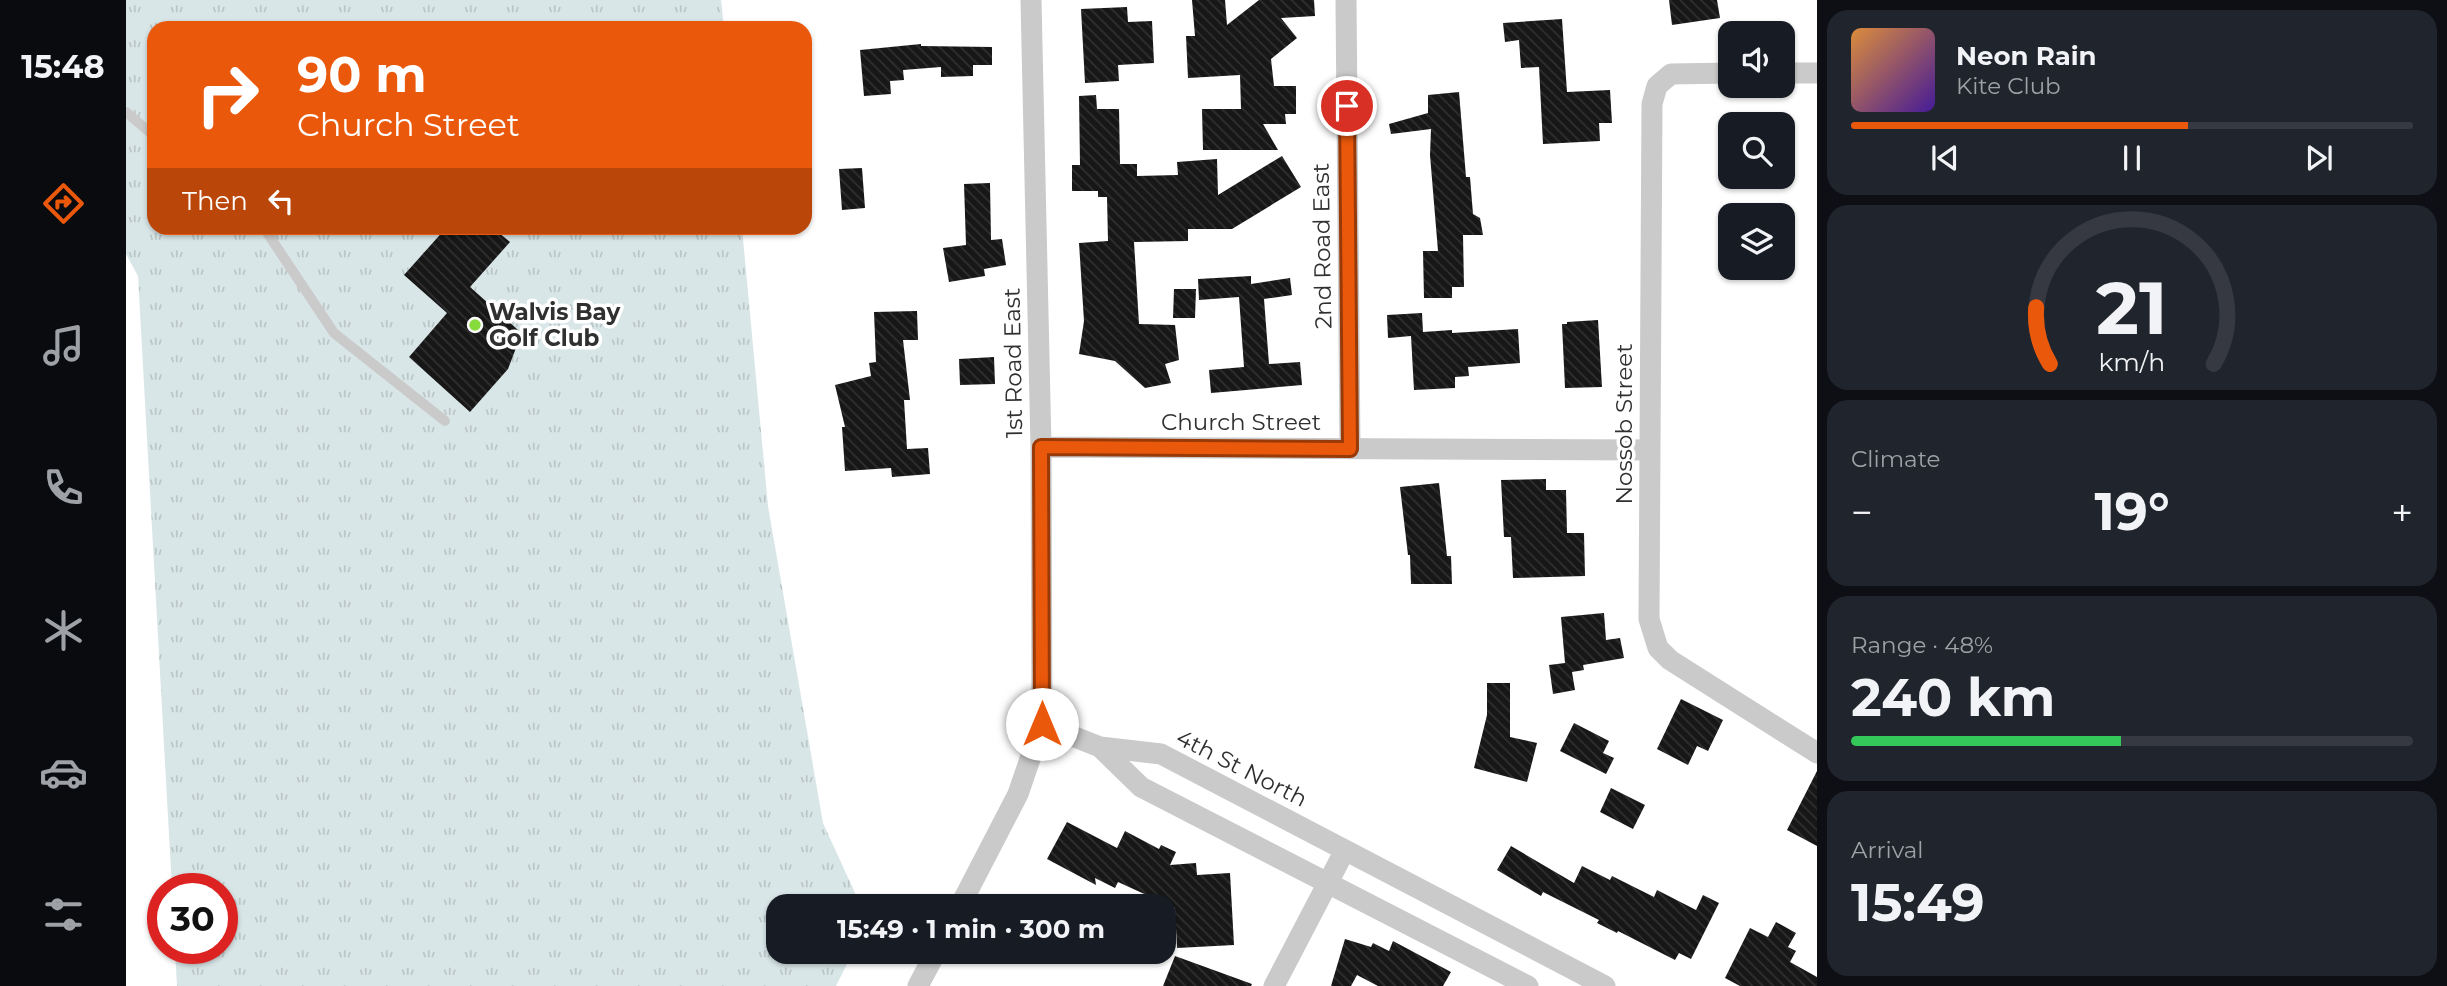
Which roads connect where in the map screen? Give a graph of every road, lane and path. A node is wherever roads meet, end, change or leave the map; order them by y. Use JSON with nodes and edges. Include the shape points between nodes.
{"nodes":[{"id":1,"x":1031,"y":0,"type":"edge"},
{"id":2,"x":1346,"y":0,"type":"edge"},
{"id":3,"x":1718,"y":73,"type":"edge"},
{"id":4,"x":1795,"y":73,"type":"edge"},
{"id":5,"x":1817,"y":73,"type":"edge"},
{"id":6,"x":126,"y":112,"type":"edge"},
{"id":7,"x":147,"y":130,"type":"edge"},
{"id":8,"x":269,"y":235,"type":"edge"},
{"id":9,"x":445,"y":421,"type":"dead end"},
{"id":10,"x":1041,"y":447,"type":"junction"},
{"id":11,"x":1350,"y":449,"type":"junction"},
{"id":12,"x":1650,"y":450,"type":"junction"},
{"id":13,"x":1042,"y":724,"type":"junction"},
{"id":14,"x":1100,"y":747,"type":"junction"},
{"id":15,"x":1817,"y":753,"type":"edge"},
{"id":16,"x":1345,"y":850,"type":"junction"},
{"id":17,"x":1327,"y":881,"type":"junction"},
{"id":18,"x":966,"y":894,"type":"edge"},
{"id":19,"x":930,"y":964,"type":"edge"},
{"id":20,"x":918,"y":986,"type":"edge"},
{"id":21,"x":1274,"y":986,"type":"edge"},
{"id":22,"x":1528,"y":986,"type":"edge"},
{"id":23,"x":1605,"y":986,"type":"edge"}],
"edges":[{"from":1,"to":10,"type":"street","name":"1st Road East"},
{"from":2,"to":11,"type":"street","name":"2nd Road East"},
{"from":3,"to":12,"type":"street","name":"Nossob Street","via":[[1671,74],[1657,86],[1652,104]]},
{"from":4,"to":5,"type":"street"},
{"from":6,"to":7,"type":"lane"},
{"from":8,"to":9,"type":"lane","via":[[334,333]]},
{"from":10,"to":11,"type":"street","name":"Church Street"},
{"from":10,"to":13,"type":"street","name":"1st Road East"},
{"from":11,"to":12,"type":"street","name":"Church Street"},
{"from":12,"to":15,"type":"street","name":"Nossob Street","via":[[1648,619],[1658,648],[1693,676]]},
{"from":13,"to":14,"type":"street"},
{"from":13,"to":18,"type":"street","name":"1st Road East","via":[[1017,794]]},
{"from":14,"to":16,"type":"street","name":"4th St North","via":[[1160,754]]},
{"from":14,"to":17,"type":"street","via":[[1141,787]]},
{"from":16,"to":17,"type":"street"},
{"from":16,"to":23,"type":"street","name":"4th St North"},
{"from":17,"to":21,"type":"street"},
{"from":17,"to":22,"type":"street"},
{"from":19,"to":20,"type":"street"}]}
